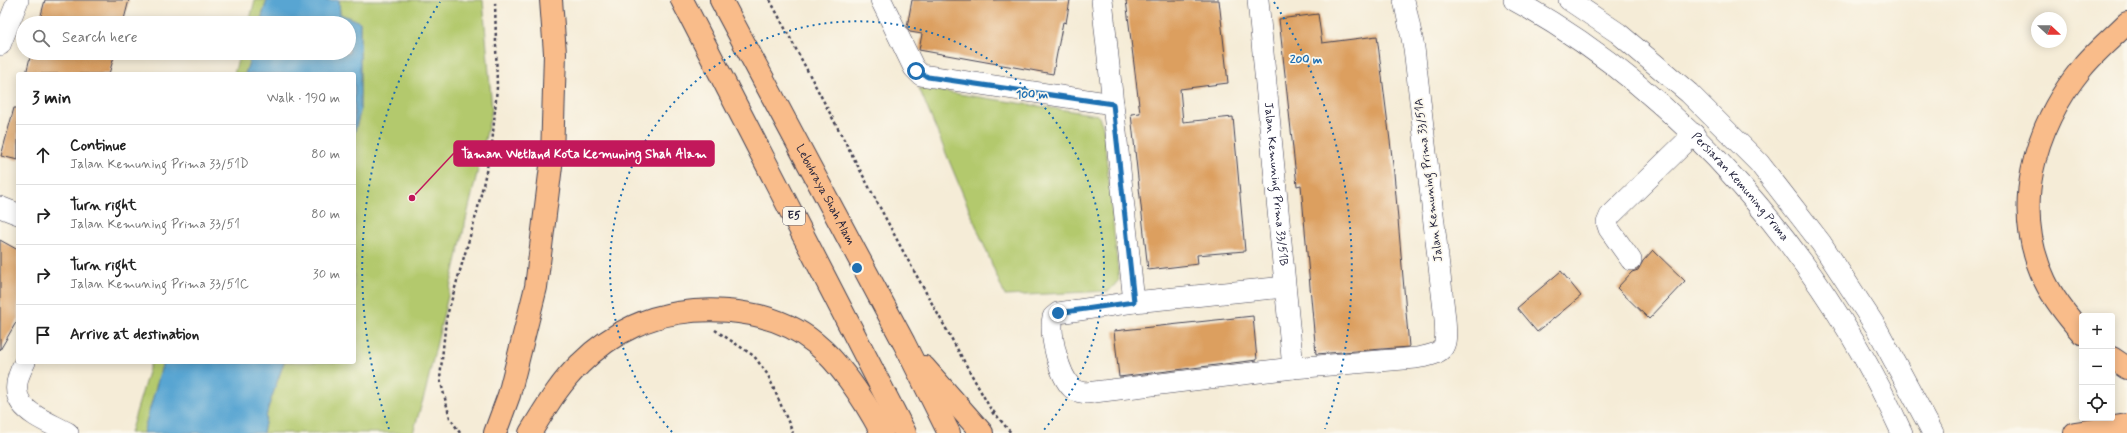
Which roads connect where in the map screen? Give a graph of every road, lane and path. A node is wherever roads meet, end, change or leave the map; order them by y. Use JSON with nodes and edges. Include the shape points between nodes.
{"nodes":[{"id":1,"x":18,"y":0,"type":"edge"},
{"id":2,"x":495,"y":0,"type":"edge"},
{"id":3,"x":551,"y":0,"type":"edge"},
{"id":4,"x":682,"y":0,"type":"edge"},
{"id":5,"x":721,"y":0,"type":"edge"},
{"id":6,"x":770,"y":0,"type":"edge"},
{"id":7,"x":881,"y":0,"type":"edge"},
{"id":8,"x":1102,"y":0,"type":"edge"},
{"id":9,"x":1258,"y":0,"type":"edge"},
{"id":10,"x":1404,"y":0,"type":"edge"},
{"id":11,"x":1514,"y":0,"type":"edge"},
{"id":12,"x":1569,"y":0,"type":"edge"},
{"id":13,"x":2127,"y":23,"type":"edge"},
{"id":14,"x":0,"y":45,"type":"edge"},
{"id":15,"x":1113,"y":104,"type":"junction"},
{"id":16,"x":1686,"y":141,"type":"junction"},
{"id":17,"x":1631,"y":260,"type":"dead end"},
{"id":18,"x":1285,"y":287,"type":"junction"},
{"id":19,"x":1134,"y":302,"type":"junction"},
{"id":20,"x":713,"y":328,"type":"dead end"},
{"id":21,"x":2079,"y":330,"type":"edge"},
{"id":22,"x":904,"y":343,"type":"junction"},
{"id":23,"x":2115,"y":360,"type":"edge"},
{"id":24,"x":24,"y":364,"type":"edge"},
{"id":25,"x":1293,"y":368,"type":"junction"},
{"id":26,"x":2127,"y":368,"type":"edge"},
{"id":27,"x":989,"y":406,"type":"junction"},
{"id":28,"x":2127,"y":425,"type":"edge"},
{"id":29,"x":991,"y":430,"type":"edge"},
{"id":30,"x":496,"y":432,"type":"edge"},
{"id":31,"x":68,"y":433,"type":"edge"},
{"id":32,"x":460,"y":433,"type":"edge"},
{"id":33,"x":530,"y":433,"type":"edge"},
{"id":34,"x":793,"y":433,"type":"edge"},
{"id":35,"x":882,"y":433,"type":"edge"},
{"id":36,"x":905,"y":433,"type":"edge"},
{"id":37,"x":949,"y":433,"type":"edge"},
{"id":38,"x":1011,"y":433,"type":"edge"},
{"id":39,"x":1902,"y":433,"type":"edge"},
{"id":40,"x":1933,"y":433,"type":"edge"},
{"id":41,"x":2075,"y":433,"type":"edge"}],
"edges":[{"from":1,"to":14,"type":"street"},
{"from":2,"to":32,"type":"path","via":[[496,87],[492,145],[477,212],[446,319],[440,379],[450,418]]},
{"from":3,"to":30,"type":"highway","via":[[555,54],[552,158],[536,288],[509,395]]},
{"from":4,"to":36,"type":"highway","number":"E5"},
{"from":5,"to":22,"type":"highway","name":"Lebuhraya Shah Alam"},
{"from":6,"to":27,"type":"path","via":[[904,253]]},
{"from":7,"to":15,"type":"street","via":[[914,68],[921,75]]},
{"from":8,"to":15,"type":"street"},
{"from":9,"to":18,"type":"street","name":"Jalan Kemuning Prima 33/51B"},
{"from":10,"to":25,"type":"street","name":"Jalan Kemuning Prima 33/51A","via":[[1414,48],[1447,338],[1440,351],[1433,355]]},
{"from":11,"to":16,"type":"street","name":"Persiaran Kemuning Prima","via":[[1542,15],[1604,58]]},
{"from":12,"to":40,"type":"street","via":[[1618,32],[1689,93],[1759,163],[1821,243],[1876,327]]},
{"from":13,"to":21,"type":"highway","via":[[2082,68],[2060,100],[2043,132],[2032,164],[2027,209],[2033,248],[2045,281],[2064,312]]},
{"from":15,"to":19,"type":"street"},
{"from":16,"to":17,"type":"street","via":[[1610,216],[1607,223]]},
{"from":16,"to":39,"type":"street","name":"Persiaran Kemuning Prima","via":[[1758,204],[1834,308],[1887,401]]},
{"from":18,"to":19,"type":"street"},
{"from":18,"to":25,"type":"street","name":"Jalan Kemuning Prima 33/51B"},
{"from":19,"to":25,"type":"street","via":[[1063,312],[1053,317],[1052,336],[1063,373],[1068,383],[1078,392],[1105,392]]},
{"from":20,"to":34,"type":"path","via":[[754,356],[768,375]]},
{"from":22,"to":29,"type":"highway"},
{"from":22,"to":37,"type":"highway","name":"Lebuhraya Shah Alam"},
{"from":23,"to":26,"type":"highway"},
{"from":24,"to":31,"type":"street","via":[[15,387],[17,399],[27,411]]},
{"from":27,"to":29,"type":"path"},
{"from":27,"to":38,"type":"path"},
{"from":28,"to":41,"type":"highway"},
{"from":33,"to":35,"type":"highway","via":[[553,396],[579,365],[608,340],[634,326],[665,316],[710,309],[754,315],[789,328],[815,343],[840,368]]}]}
